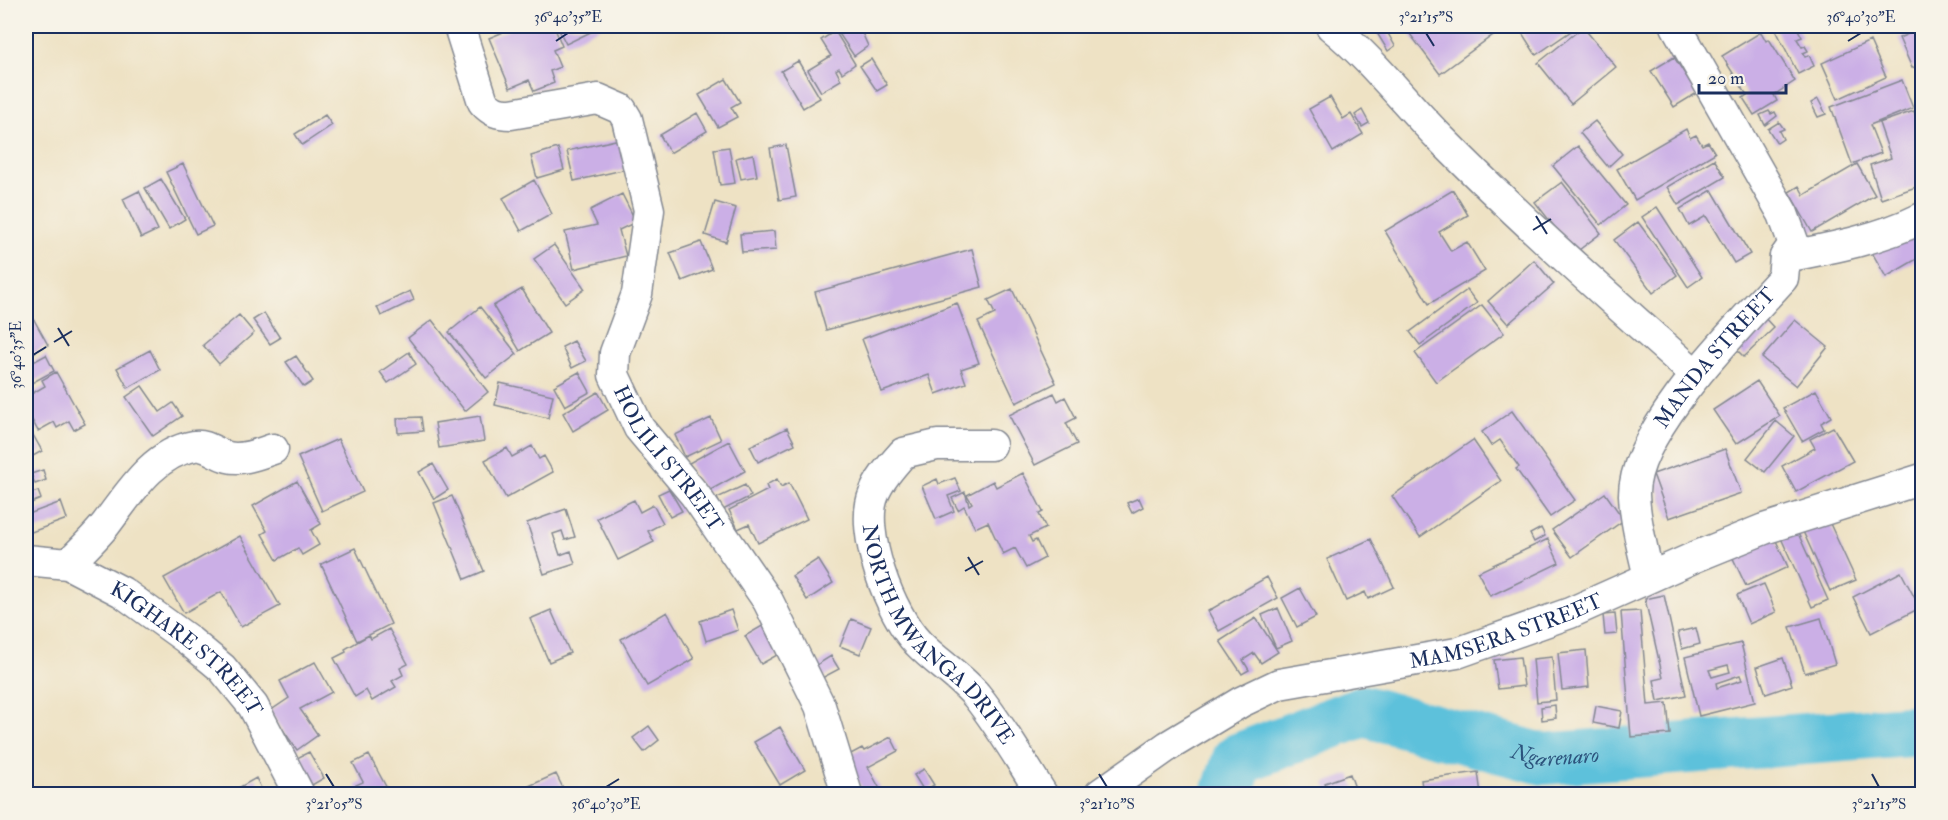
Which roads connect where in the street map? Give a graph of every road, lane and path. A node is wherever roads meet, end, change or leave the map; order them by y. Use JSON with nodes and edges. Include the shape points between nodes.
{"nodes":[{"id":1,"x":459,"y":26,"type":"edge"},
{"id":2,"x":1331,"y":26,"type":"edge"},
{"id":3,"x":1676,"y":26,"type":"edge"},
{"id":4,"x":1923,"y":218,"type":"edge"},
{"id":5,"x":1785,"y":257,"type":"junction"},
{"id":6,"x":1696,"y":375,"type":"junction"},
{"id":7,"x":991,"y":445,"type":"dead end"},
{"id":8,"x":273,"y":449,"type":"dead end"},
{"id":9,"x":1923,"y":479,"type":"edge"},
{"id":10,"x":26,"y":560,"type":"edge"},
{"id":11,"x":68,"y":564,"type":"junction"},
{"id":12,"x":1649,"y":577,"type":"junction"},
{"id":13,"x":299,"y":795,"type":"edge"},
{"id":14,"x":847,"y":795,"type":"edge"},
{"id":15,"x":1042,"y":795,"type":"edge"},
{"id":16,"x":1100,"y":795,"type":"edge"}],
"edges":[{"from":1,"to":14,"type":"street","name":"HOLILI STREET","via":[[489,110],[510,114],[598,99],[621,109],[627,119],[649,210],[637,294],[615,353],[614,375],[639,428],[694,495],[768,601],[820,706]]},
{"from":2,"to":6,"type":"street","via":[[1371,61],[1440,138],[1533,229]]},
{"from":3,"to":5,"type":"street","name":"MANDA STREET","via":[[1783,214],[1794,244]]},
{"from":4,"to":5,"type":"street","via":[[1835,248]]},
{"from":5,"to":6,"type":"street","name":"MANDA STREET","via":[[1783,278]]},
{"from":6,"to":12,"type":"street","name":"MANDA STREET","via":[[1638,468],[1634,495]]},
{"from":7,"to":15,"type":"street","name":"NORTH MWANGA DRIVE","via":[[937,445],[903,453],[873,495],[869,528],[887,592],[902,620],[917,642],[976,695]]},
{"from":8,"to":11,"type":"street","via":[[249,457],[228,457],[196,445],[181,449],[160,461],[132,489],[105,526]]},
{"from":9,"to":12,"type":"street","name":"MAMSERA STREET","via":[[1764,529]]},
{"from":10,"to":11,"type":"street","name":"KIGHARE STREET"},
{"from":11,"to":13,"type":"street","name":"KIGHARE STREET","via":[[122,592],[222,668],[253,706]]},
{"from":12,"to":16,"type":"street","name":"MAMSERA STREET","via":[[1570,613],[1457,653],[1278,684],[1168,746]]}]}
